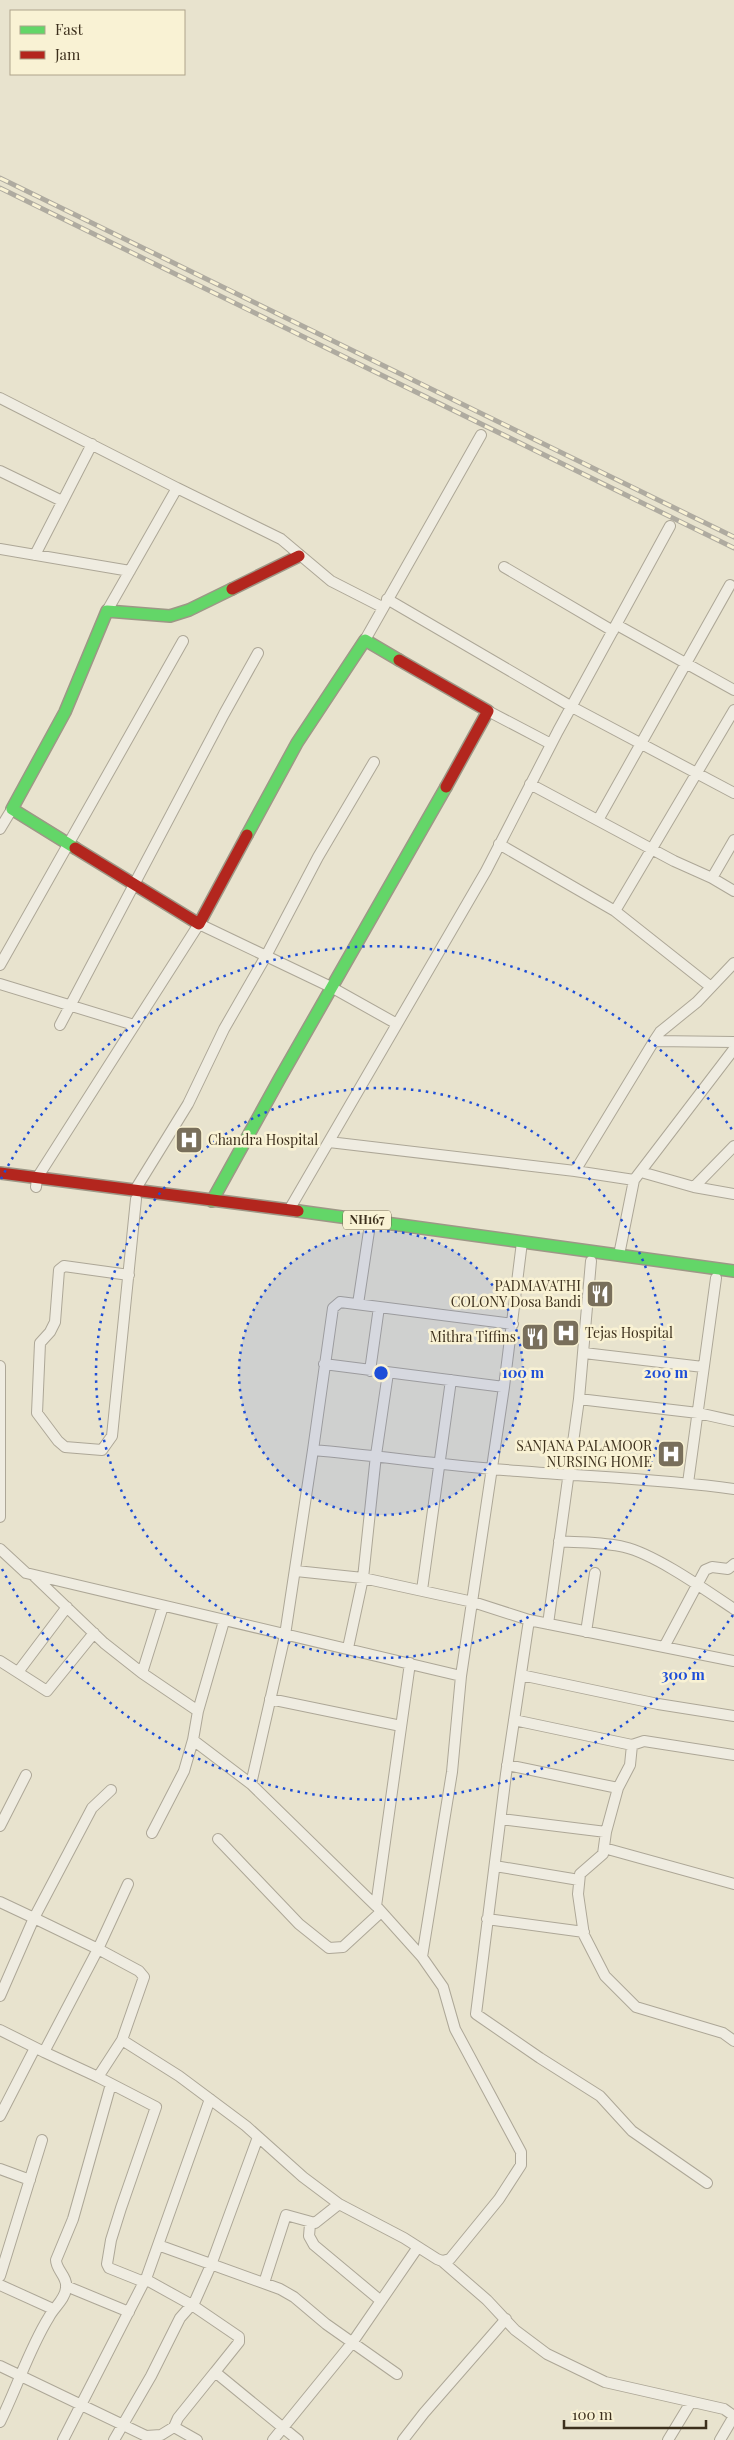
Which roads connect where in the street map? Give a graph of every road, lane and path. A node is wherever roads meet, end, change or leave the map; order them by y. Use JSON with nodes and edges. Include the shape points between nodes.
{"nodes":[{"id":1,"x":0,"y":398,"type":"edge"},
{"id":2,"x":481,"y":435,"type":"dead end"},
{"id":3,"x":92,"y":444,"type":"junction"},
{"id":4,"x":0,"y":470,"type":"edge"},
{"id":5,"x":177,"y":488,"type":"junction"},
{"id":6,"x":62,"y":501,"type":"junction"},
{"id":7,"x":670,"y":526,"type":"dead end"},
{"id":8,"x":0,"y":549,"type":"edge"},
{"id":9,"x":35,"y":555,"type":"junction"},
{"id":10,"x":299,"y":556,"type":"junction"},
{"id":11,"x":504,"y":566,"type":"dead end"},
{"id":12,"x":130,"y":571,"type":"junction"},
{"id":13,"x":730,"y":585,"type":"dead end"},
{"id":14,"x":384,"y":603,"type":"junction"},
{"id":15,"x":107,"y":612,"type":"junction"},
{"id":16,"x":615,"y":628,"type":"junction"},
{"id":17,"x":365,"y":640,"type":"junction"},
{"id":18,"x":183,"y":641,"type":"dead end"},
{"id":19,"x":258,"y":653,"type":"dead end"},
{"id":20,"x":686,"y":663,"type":"junction"},
{"id":21,"x":734,"y":690,"type":"edge"},
{"id":22,"x":572,"y":707,"type":"junction"},
{"id":23,"x":734,"y":710,"type":"edge"},
{"id":24,"x":488,"y":711,"type":"junction"},
{"id":25,"x":551,"y":744,"type":"junction"},
{"id":26,"x":639,"y":745,"type":"junction"},
{"id":27,"x":374,"y":762,"type":"dead end"},
{"id":28,"x":696,"y":774,"type":"junction"},
{"id":29,"x":530,"y":784,"type":"junction"},
{"id":30,"x":734,"y":793,"type":"edge"},
{"id":31,"x":12,"y":809,"type":"junction"},
{"id":32,"x":598,"y":820,"type":"junction"},
{"id":33,"x":0,"y":829,"type":"edge"},
{"id":34,"x":734,"y":840,"type":"edge"},
{"id":35,"x":69,"y":844,"type":"junction"},
{"id":36,"x":499,"y":844,"type":"junction"},
{"id":37,"x":650,"y":849,"type":"junction"},
{"id":38,"x":712,"y":878,"type":"junction"},
{"id":39,"x":136,"y":885,"type":"junction"},
{"id":40,"x":734,"y":891,"type":"edge"},
{"id":41,"x":615,"y":911,"type":"junction"},
{"id":42,"x":199,"y":924,"type":"junction"},
{"id":43,"x":266,"y":956,"type":"junction"},
{"id":44,"x":734,"y":963,"type":"edge"},
{"id":45,"x":0,"y":964,"type":"edge"},
{"id":46,"x":0,"y":984,"type":"edge"},
{"id":47,"x":331,"y":987,"type":"junction"},
{"id":48,"x":711,"y":987,"type":"junction"},
{"id":49,"x":71,"y":1005,"type":"junction"},
{"id":50,"x":397,"y":1024,"type":"junction"},
{"id":51,"x":60,"y":1025,"type":"dead end"},
{"id":52,"x":134,"y":1025,"type":"junction"},
{"id":53,"x":654,"y":1040,"type":"junction"},
{"id":54,"x":734,"y":1042,"type":"edge"},
{"id":55,"x":734,"y":1049,"type":"edge"},
{"id":56,"x":329,"y":1142,"type":"junction"},
{"id":57,"x":734,"y":1146,"type":"edge"},
{"id":58,"x":575,"y":1171,"type":"junction"},
{"id":59,"x":0,"y":1173,"type":"edge"},
{"id":60,"x":638,"y":1176,"type":"junction"},
{"id":61,"x":36,"y":1182,"type":"junction"},
{"id":62,"x":0,"y":1183,"type":"edge"},
{"id":63,"x":694,"y":1187,"type":"junction"},
{"id":64,"x":734,"y":1194,"type":"edge"},
{"id":65,"x":136,"y":1195,"type":"junction"},
{"id":66,"x":212,"y":1201,"type":"junction"},
{"id":67,"x":290,"y":1210,"type":"junction"},
{"id":68,"x":369,"y":1231,"type":"junction"},
{"id":69,"x":522,"y":1246,"type":"junction"},
{"id":70,"x":619,"y":1255,"type":"junction"},
{"id":71,"x":591,"y":1260,"type":"junction"},
{"id":72,"x":734,"y":1271,"type":"edge"},
{"id":73,"x":129,"y":1274,"type":"junction"},
{"id":74,"x":716,"y":1278,"type":"junction"},
{"id":75,"x":734,"y":1280,"type":"edge"},
{"id":76,"x":358,"y":1304,"type":"junction"},
{"id":77,"x":379,"y":1307,"type":"junction"},
{"id":78,"x":513,"y":1324,"type":"junction"},
{"id":79,"x":584,"y":1353,"type":"junction"},
{"id":80,"x":324,"y":1364,"type":"junction"},
{"id":81,"x":0,"y":1366,"type":"edge"},
{"id":82,"x":703,"y":1367,"type":"junction"},
{"id":83,"x":370,"y":1370,"type":"junction"},
{"id":84,"x":388,"y":1373,"type":"junction"},
{"id":85,"x":452,"y":1380,"type":"junction"},
{"id":86,"x":504,"y":1387,"type":"junction"},
{"id":87,"x":579,"y":1399,"type":"junction"},
{"id":88,"x":698,"y":1413,"type":"junction"},
{"id":89,"x":734,"y":1421,"type":"edge"},
{"id":90,"x":313,"y":1450,"type":"junction"},
{"id":91,"x":376,"y":1455,"type":"junction"},
{"id":92,"x":440,"y":1465,"type":"junction"},
{"id":93,"x":492,"y":1469,"type":"junction"},
{"id":94,"x":570,"y":1476,"type":"junction"},
{"id":95,"x":688,"y":1483,"type":"junction"},
{"id":96,"x":734,"y":1489,"type":"edge"},
{"id":97,"x":0,"y":1517,"type":"edge"},
{"id":98,"x":559,"y":1541,"type":"junction"},
{"id":99,"x":0,"y":1549,"type":"edge"},
{"id":100,"x":734,"y":1564,"type":"edge"},
{"id":101,"x":296,"y":1571,"type":"junction"},
{"id":102,"x":595,"y":1573,"type":"dead end"},
{"id":103,"x":33,"y":1575,"type":"junction"},
{"id":104,"x":363,"y":1578,"type":"junction"},
{"id":105,"x":697,"y":1585,"type":"junction"},
{"id":106,"x":422,"y":1590,"type":"junction"},
{"id":107,"x":473,"y":1602,"type":"junction"},
{"id":108,"x":163,"y":1606,"type":"junction"},
{"id":109,"x":67,"y":1607,"type":"junction"},
{"id":110,"x":734,"y":1609,"type":"edge"},
{"id":111,"x":529,"y":1620,"type":"junction"},
{"id":112,"x":224,"y":1621,"type":"junction"},
{"id":113,"x":548,"y":1624,"type":"junction"},
{"id":114,"x":586,"y":1632,"type":"junction"},
{"id":115,"x":94,"y":1633,"type":"junction"},
{"id":116,"x":285,"y":1635,"type":"junction"},
{"id":117,"x":664,"y":1647,"type":"junction"},
{"id":118,"x":348,"y":1648,"type":"junction"},
{"id":119,"x":0,"y":1661,"type":"edge"},
{"id":120,"x":734,"y":1661,"type":"edge"},
{"id":121,"x":410,"y":1663,"type":"junction"},
{"id":122,"x":18,"y":1672,"type":"junction"},
{"id":123,"x":142,"y":1672,"type":"junction"},
{"id":124,"x":521,"y":1675,"type":"junction"},
{"id":125,"x":461,"y":1676,"type":"junction"},
{"id":126,"x":270,"y":1699,"type":"junction"},
{"id":127,"x":198,"y":1711,"type":"junction"},
{"id":128,"x":734,"y":1716,"type":"edge"},
{"id":129,"x":514,"y":1720,"type":"junction"},
{"id":130,"x":401,"y":1726,"type":"junction"},
{"id":131,"x":193,"y":1740,"type":"junction"},
{"id":132,"x":632,"y":1745,"type":"junction"},
{"id":133,"x":734,"y":1755,"type":"edge"},
{"id":134,"x":507,"y":1765,"type":"junction"},
{"id":135,"x":26,"y":1775,"type":"dead end"},
{"id":136,"x":251,"y":1784,"type":"junction"},
{"id":137,"x":618,"y":1788,"type":"junction"},
{"id":138,"x":111,"y":1790,"type":"dead end"},
{"id":139,"x":5,"y":1804,"type":"edge"},
{"id":140,"x":502,"y":1819,"type":"junction"},
{"id":141,"x":0,"y":1826,"type":"edge"},
{"id":142,"x":606,"y":1832,"type":"junction"},
{"id":143,"x":152,"y":1833,"type":"dead end"},
{"id":144,"x":218,"y":1838,"type":"dead end"},
{"id":145,"x":604,"y":1848,"type":"junction"},
{"id":146,"x":495,"y":1866,"type":"junction"},
{"id":147,"x":579,"y":1880,"type":"junction"},
{"id":148,"x":128,"y":1884,"type":"dead end"},
{"id":149,"x":734,"y":1884,"type":"edge"},
{"id":150,"x":0,"y":1902,"type":"edge"},
{"id":151,"x":378,"y":1909,"type":"junction"},
{"id":152,"x":34,"y":1918,"type":"junction"},
{"id":153,"x":487,"y":1919,"type":"junction"},
{"id":154,"x":584,"y":1932,"type":"junction"},
{"id":155,"x":98,"y":1950,"type":"junction"},
{"id":156,"x":422,"y":1957,"type":"junction"},
{"id":157,"x":0,"y":1996,"type":"edge"},
{"id":158,"x":0,"y":2030,"type":"edge"},
{"id":159,"x":122,"y":2040,"type":"junction"},
{"id":160,"x":734,"y":2041,"type":"edge"},
{"id":161,"x":40,"y":2050,"type":"junction"},
{"id":162,"x":98,"y":2077,"type":"junction"},
{"id":163,"x":111,"y":2084,"type":"junction"},
{"id":164,"x":210,"y":2099,"type":"junction"},
{"id":165,"x":0,"y":2116,"type":"edge"},
{"id":166,"x":258,"y":2137,"type":"junction"},
{"id":167,"x":42,"y":2140,"type":"dead end"},
{"id":168,"x":0,"y":2169,"type":"edge"},
{"id":169,"x":30,"y":2180,"type":"junction"},
{"id":170,"x":707,"y":2183,"type":"dead end"},
{"id":171,"x":338,"y":2204,"type":"junction"},
{"id":172,"x":310,"y":2224,"type":"junction"},
{"id":173,"x":158,"y":2245,"type":"junction"},
{"id":174,"x":418,"y":2247,"type":"junction"},
{"id":175,"x":442,"y":2261,"type":"junction"},
{"id":176,"x":211,"y":2265,"type":"junction"},
{"id":177,"x":0,"y":2276,"type":"edge"},
{"id":178,"x":145,"y":2280,"type":"junction"},
{"id":179,"x":264,"y":2283,"type":"junction"},
{"id":180,"x":0,"y":2285,"type":"edge"},
{"id":181,"x":66,"y":2286,"type":"junction"},
{"id":182,"x":381,"y":2302,"type":"junction"},
{"id":183,"x":192,"y":2305,"type":"junction"},
{"id":184,"x":53,"y":2309,"type":"junction"},
{"id":185,"x":129,"y":2312,"type":"junction"},
{"id":186,"x":506,"y":2320,"type":"junction"},
{"id":187,"x":352,"y":2343,"type":"junction"},
{"id":188,"x":0,"y":2366,"type":"edge"},
{"id":189,"x":215,"y":2372,"type":"junction"},
{"id":190,"x":397,"y":2374,"type":"dead end"},
{"id":191,"x":22,"y":2376,"type":"junction"},
{"id":192,"x":691,"y":2402,"type":"junction"},
{"id":193,"x":82,"y":2404,"type":"junction"},
{"id":194,"x":734,"y":2416,"type":"edge"},
{"id":195,"x":0,"y":2422,"type":"edge"},
{"id":196,"x":124,"y":2424,"type":"junction"},
{"id":197,"x":174,"y":2427,"type":"junction"},
{"id":198,"x":282,"y":2429,"type":"junction"},
{"id":199,"x":63,"y":2440,"type":"edge"},
{"id":200,"x":114,"y":2440,"type":"edge"},
{"id":201,"x":197,"y":2440,"type":"edge"},
{"id":202,"x":273,"y":2440,"type":"edge"},
{"id":203,"x":298,"y":2440,"type":"edge"},
{"id":204,"x":404,"y":2440,"type":"edge"},
{"id":205,"x":668,"y":2440,"type":"edge"},
{"id":206,"x":720,"y":2440,"type":"edge"}],
"edges":[{"from":1,"to":3,"type":"street"},
{"from":2,"to":14,"type":"street"},
{"from":3,"to":5,"type":"street"},
{"from":3,"to":6,"type":"street"},
{"from":4,"to":6,"type":"street"},
{"from":5,"to":10,"type":"street","via":[[282,539]]},
{"from":5,"to":12,"type":"street"},
{"from":6,"to":9,"type":"street"},
{"from":7,"to":16,"type":"street"},
{"from":8,"to":9,"type":"street"},
{"from":9,"to":12,"type":"street"},
{"from":10,"to":14,"type":"street","via":[[331,581]]},
{"from":10,"to":15,"type":"main road","via":[[190,610],[170,616]]},
{"from":11,"to":16,"type":"street"},
{"from":12,"to":15,"type":"street"},
{"from":13,"to":20,"type":"street"},
{"from":14,"to":17,"type":"street"},
{"from":14,"to":22,"type":"street"},
{"from":15,"to":31,"type":"main road","via":[[65,712]]},
{"from":16,"to":20,"type":"street"},
{"from":16,"to":22,"type":"street"},
{"from":17,"to":24,"type":"main road"},
{"from":17,"to":42,"type":"main road","via":[[297,742]]},
{"from":18,"to":35,"type":"street"},
{"from":19,"to":39,"type":"street"},
{"from":20,"to":21,"type":"street"},
{"from":20,"to":26,"type":"street"},
{"from":22,"to":25,"type":"street"},
{"from":22,"to":26,"type":"street"},
{"from":23,"to":28,"type":"street"},
{"from":24,"to":25,"type":"street"},
{"from":24,"to":47,"type":"main road","via":[[434,812]]},
{"from":25,"to":29,"type":"street"},
{"from":26,"to":28,"type":"street"},
{"from":26,"to":32,"type":"street"},
{"from":27,"to":43,"type":"street","via":[[318,857]]},
{"from":28,"to":30,"type":"street"},
{"from":28,"to":37,"type":"street"},
{"from":29,"to":32,"type":"street"},
{"from":29,"to":36,"type":"street"},
{"from":31,"to":33,"type":"street"},
{"from":31,"to":35,"type":"main road"},
{"from":32,"to":37,"type":"street"},
{"from":34,"to":38,"type":"street"},
{"from":35,"to":39,"type":"main road"},
{"from":35,"to":45,"type":"street"},
{"from":36,"to":41,"type":"street"},
{"from":36,"to":50,"type":"street"},
{"from":37,"to":38,"type":"street"},
{"from":37,"to":41,"type":"street"},
{"from":38,"to":40,"type":"street"},
{"from":39,"to":42,"type":"main road"},
{"from":39,"to":49,"type":"street"},
{"from":41,"to":48,"type":"street"},
{"from":42,"to":43,"type":"street"},
{"from":42,"to":52,"type":"street"},
{"from":43,"to":47,"type":"street"},
{"from":43,"to":65,"type":"street"},
{"from":44,"to":48,"type":"street"},
{"from":46,"to":49,"type":"street"},
{"from":47,"to":50,"type":"street"},
{"from":47,"to":66,"type":"main road"},
{"from":48,"to":53,"type":"street"},
{"from":49,"to":51,"type":"street"},
{"from":49,"to":52,"type":"street"},
{"from":50,"to":56,"type":"street"},
{"from":52,"to":61,"type":"street"},
{"from":53,"to":54,"type":"street"},
{"from":53,"to":58,"type":"street"},
{"from":55,"to":60,"type":"street"},
{"from":56,"to":58,"type":"street"},
{"from":56,"to":67,"type":"street"},
{"from":57,"to":63,"type":"street"},
{"from":58,"to":60,"type":"street"},
{"from":59,"to":61,"type":"main road","number":"NH167"},
{"from":60,"to":63,"type":"street"},
{"from":60,"to":70,"type":"street"},
{"from":61,"to":62,"type":"main road","number":"NH167"},
{"from":61,"to":65,"type":"main road","number":"NH167"},
{"from":63,"to":64,"type":"street"},
{"from":65,"to":66,"type":"main road","number":"NH167"},
{"from":65,"to":68,"type":"main road","number":"NH167"},
{"from":65,"to":73,"type":"street"},
{"from":66,"to":67,"type":"main road","number":"NH167"},
{"from":67,"to":69,"type":"main road","number":"NH167"},
{"from":68,"to":69,"type":"main road","number":"NH167"},
{"from":68,"to":76,"type":"street"},
{"from":69,"to":70,"type":"main road","number":"NH167"},
{"from":69,"to":71,"type":"main road","number":"NH167"},
{"from":69,"to":78,"type":"street"},
{"from":70,"to":72,"type":"main road","number":"NH167"},
{"from":71,"to":74,"type":"main road","number":"NH167"},
{"from":71,"to":79,"type":"street"},
{"from":73,"to":73,"type":"street","via":[[112,1436],[102,1450],[65,1447],[42,1420],[37,1408],[40,1343],[55,1322],[59,1270],[64,1266]]},
{"from":74,"to":75,"type":"main road","number":"NH167"},
{"from":74,"to":82,"type":"street"},
{"from":76,"to":77,"type":"street"},
{"from":76,"to":80,"type":"street","via":[[340,1302],[333,1308]]},
{"from":77,"to":78,"type":"street"},
{"from":77,"to":83,"type":"street"},
{"from":78,"to":86,"type":"street"},
{"from":79,"to":82,"type":"street"},
{"from":79,"to":87,"type":"street"},
{"from":80,"to":83,"type":"street"},
{"from":80,"to":90,"type":"street"},
{"from":81,"to":97,"type":"street"},
{"from":82,"to":88,"type":"street"},
{"from":83,"to":84,"type":"street"},
{"from":84,"to":85,"type":"street"},
{"from":84,"to":91,"type":"street"},
{"from":85,"to":86,"type":"street"},
{"from":85,"to":92,"type":"street"},
{"from":86,"to":93,"type":"street"},
{"from":87,"to":88,"type":"street"},
{"from":87,"to":94,"type":"street"},
{"from":88,"to":89,"type":"street"},
{"from":88,"to":95,"type":"street"},
{"from":90,"to":91,"type":"street"},
{"from":90,"to":101,"type":"street"},
{"from":91,"to":92,"type":"street"},
{"from":91,"to":104,"type":"street"},
{"from":92,"to":93,"type":"street"},
{"from":92,"to":106,"type":"street"},
{"from":93,"to":94,"type":"street"},
{"from":93,"to":107,"type":"street"},
{"from":94,"to":95,"type":"street"},
{"from":94,"to":98,"type":"street"},
{"from":95,"to":96,"type":"street"},
{"from":98,"to":105,"type":"street","via":[[625,1547]]},
{"from":98,"to":113,"type":"street"},
{"from":99,"to":103,"type":"street","via":[[26,1573]]},
{"from":100,"to":105,"type":"street","via":[[728,1569],[708,1567]]},
{"from":101,"to":104,"type":"street"},
{"from":101,"to":116,"type":"street"},
{"from":102,"to":114,"type":"street"},
{"from":103,"to":108,"type":"street"},
{"from":103,"to":109,"type":"street"},
{"from":104,"to":106,"type":"street"},
{"from":104,"to":118,"type":"street"},
{"from":105,"to":110,"type":"street"},
{"from":105,"to":117,"type":"street"},
{"from":106,"to":107,"type":"street"},
{"from":107,"to":111,"type":"street"},
{"from":107,"to":125,"type":"street"},
{"from":108,"to":112,"type":"street"},
{"from":108,"to":123,"type":"street"},
{"from":109,"to":115,"type":"street"},
{"from":109,"to":122,"type":"street"},
{"from":111,"to":113,"type":"street"},
{"from":111,"to":124,"type":"street"},
{"from":112,"to":116,"type":"street"},
{"from":112,"to":127,"type":"street"},
{"from":113,"to":114,"type":"street"},
{"from":114,"to":117,"type":"street"},
{"from":115,"to":122,"type":"street","via":[[47,1691]]},
{"from":115,"to":123,"type":"street"},
{"from":116,"to":118,"type":"street"},
{"from":116,"to":126,"type":"street"},
{"from":117,"to":120,"type":"street"},
{"from":118,"to":121,"type":"street"},
{"from":119,"to":122,"type":"street"},
{"from":121,"to":125,"type":"street"},
{"from":121,"to":130,"type":"street"},
{"from":123,"to":127,"type":"street"},
{"from":124,"to":128,"type":"street","via":[[658,1704]]},
{"from":124,"to":129,"type":"street"},
{"from":125,"to":156,"type":"street","via":[[452,1772]]},
{"from":126,"to":130,"type":"street"},
{"from":126,"to":136,"type":"street"},
{"from":127,"to":131,"type":"street"},
{"from":129,"to":132,"type":"street"},
{"from":129,"to":134,"type":"street"},
{"from":130,"to":151,"type":"street"},
{"from":131,"to":136,"type":"street"},
{"from":131,"to":143,"type":"street","via":[[184,1771]]},
{"from":132,"to":133,"type":"street","via":[[644,1741]]},
{"from":132,"to":137,"type":"street","via":[[630,1765]]},
{"from":134,"to":137,"type":"street"},
{"from":134,"to":140,"type":"street"},
{"from":135,"to":139,"type":"street"},
{"from":136,"to":151,"type":"street"},
{"from":137,"to":142,"type":"street"},
{"from":138,"to":152,"type":"street","via":[[92,1808]]},
{"from":139,"to":141,"type":"street"},
{"from":140,"to":142,"type":"street"},
{"from":140,"to":146,"type":"street"},
{"from":142,"to":145,"type":"street"},
{"from":144,"to":151,"type":"street","via":[[300,1924],[329,1948],[342,1947]]},
{"from":145,"to":147,"type":"street","via":[[603,1854],[580,1874]]},
{"from":145,"to":149,"type":"street"},
{"from":146,"to":147,"type":"street"},
{"from":146,"to":153,"type":"street"},
{"from":147,"to":154,"type":"street"},
{"from":148,"to":155,"type":"street"},
{"from":150,"to":152,"type":"street"},
{"from":151,"to":156,"type":"street"},
{"from":152,"to":155,"type":"street"},
{"from":152,"to":157,"type":"street"},
{"from":153,"to":154,"type":"street"},
{"from":153,"to":170,"type":"street","via":[[476,2014],[600,2096],[632,2131]]},
{"from":154,"to":160,"type":"street","via":[[605,1976],[636,2007],[723,2033]]},
{"from":155,"to":159,"type":"street","via":[[139,1971],[144,1977]]},
{"from":155,"to":161,"type":"street"},
{"from":156,"to":175,"type":"street","via":[[443,1987],[455,2029],[522,2159],[499,2199],[450,2259]]},
{"from":158,"to":161,"type":"street"},
{"from":159,"to":162,"type":"street"},
{"from":159,"to":164,"type":"street"},
{"from":161,"to":162,"type":"street"},
{"from":161,"to":165,"type":"street"},
{"from":162,"to":163,"type":"street"},
{"from":163,"to":178,"type":"street","via":[[156,2107],[120,2208],[106,2260],[109,2268]]},
{"from":163,"to":181,"type":"street","via":[[73,2219],[56,2260]]},
{"from":164,"to":166,"type":"street"},
{"from":164,"to":173,"type":"street"},
{"from":166,"to":171,"type":"street","via":[[303,2178]]},
{"from":166,"to":176,"type":"street"},
{"from":167,"to":169,"type":"street"},
{"from":168,"to":169,"type":"street"},
{"from":169,"to":177,"type":"street"},
{"from":171,"to":172,"type":"street","via":[[318,2222]]},
{"from":171,"to":174,"type":"street"},
{"from":172,"to":179,"type":"street","via":[[291,2215],[285,2216]]},
{"from":172,"to":182,"type":"street","via":[[310,2236],[322,2254]]},
{"from":173,"to":176,"type":"street"},
{"from":173,"to":178,"type":"street"},
{"from":174,"to":175,"type":"street"},
{"from":174,"to":182,"type":"street"},
{"from":175,"to":186,"type":"street"},
{"from":176,"to":179,"type":"street"},
{"from":176,"to":183,"type":"street"},
{"from":178,"to":183,"type":"street"},
{"from":178,"to":185,"type":"street"},
{"from":179,"to":187,"type":"street","via":[[294,2297]]},
{"from":180,"to":184,"type":"street"},
{"from":181,"to":184,"type":"street","via":[[62,2300]]},
{"from":181,"to":185,"type":"street"},
{"from":182,"to":187,"type":"street"},
{"from":183,"to":189,"type":"street","via":[[239,2337],[239,2342]]},
{"from":183,"to":196,"type":"street","via":[[180,2318]]},
{"from":184,"to":191,"type":"street"},
{"from":185,"to":193,"type":"street"},
{"from":186,"to":192,"type":"street","via":[[547,2354],[605,2382]]},
{"from":186,"to":204,"type":"street"},
{"from":187,"to":190,"type":"street"},
{"from":187,"to":198,"type":"street"},
{"from":188,"to":191,"type":"street"},
{"from":189,"to":197,"type":"street"},
{"from":189,"to":198,"type":"street"},
{"from":191,"to":193,"type":"street"},
{"from":191,"to":195,"type":"street"},
{"from":192,"to":194,"type":"street","via":[[724,2409]]},
{"from":192,"to":205,"type":"street"},
{"from":193,"to":196,"type":"street"},
{"from":193,"to":199,"type":"street"},
{"from":194,"to":206,"type":"street"},
{"from":196,"to":197,"type":"street","via":[[152,2437],[161,2436]]},
{"from":196,"to":200,"type":"street"},
{"from":197,"to":201,"type":"street"},
{"from":198,"to":202,"type":"street"},
{"from":198,"to":203,"type":"street"}]}
